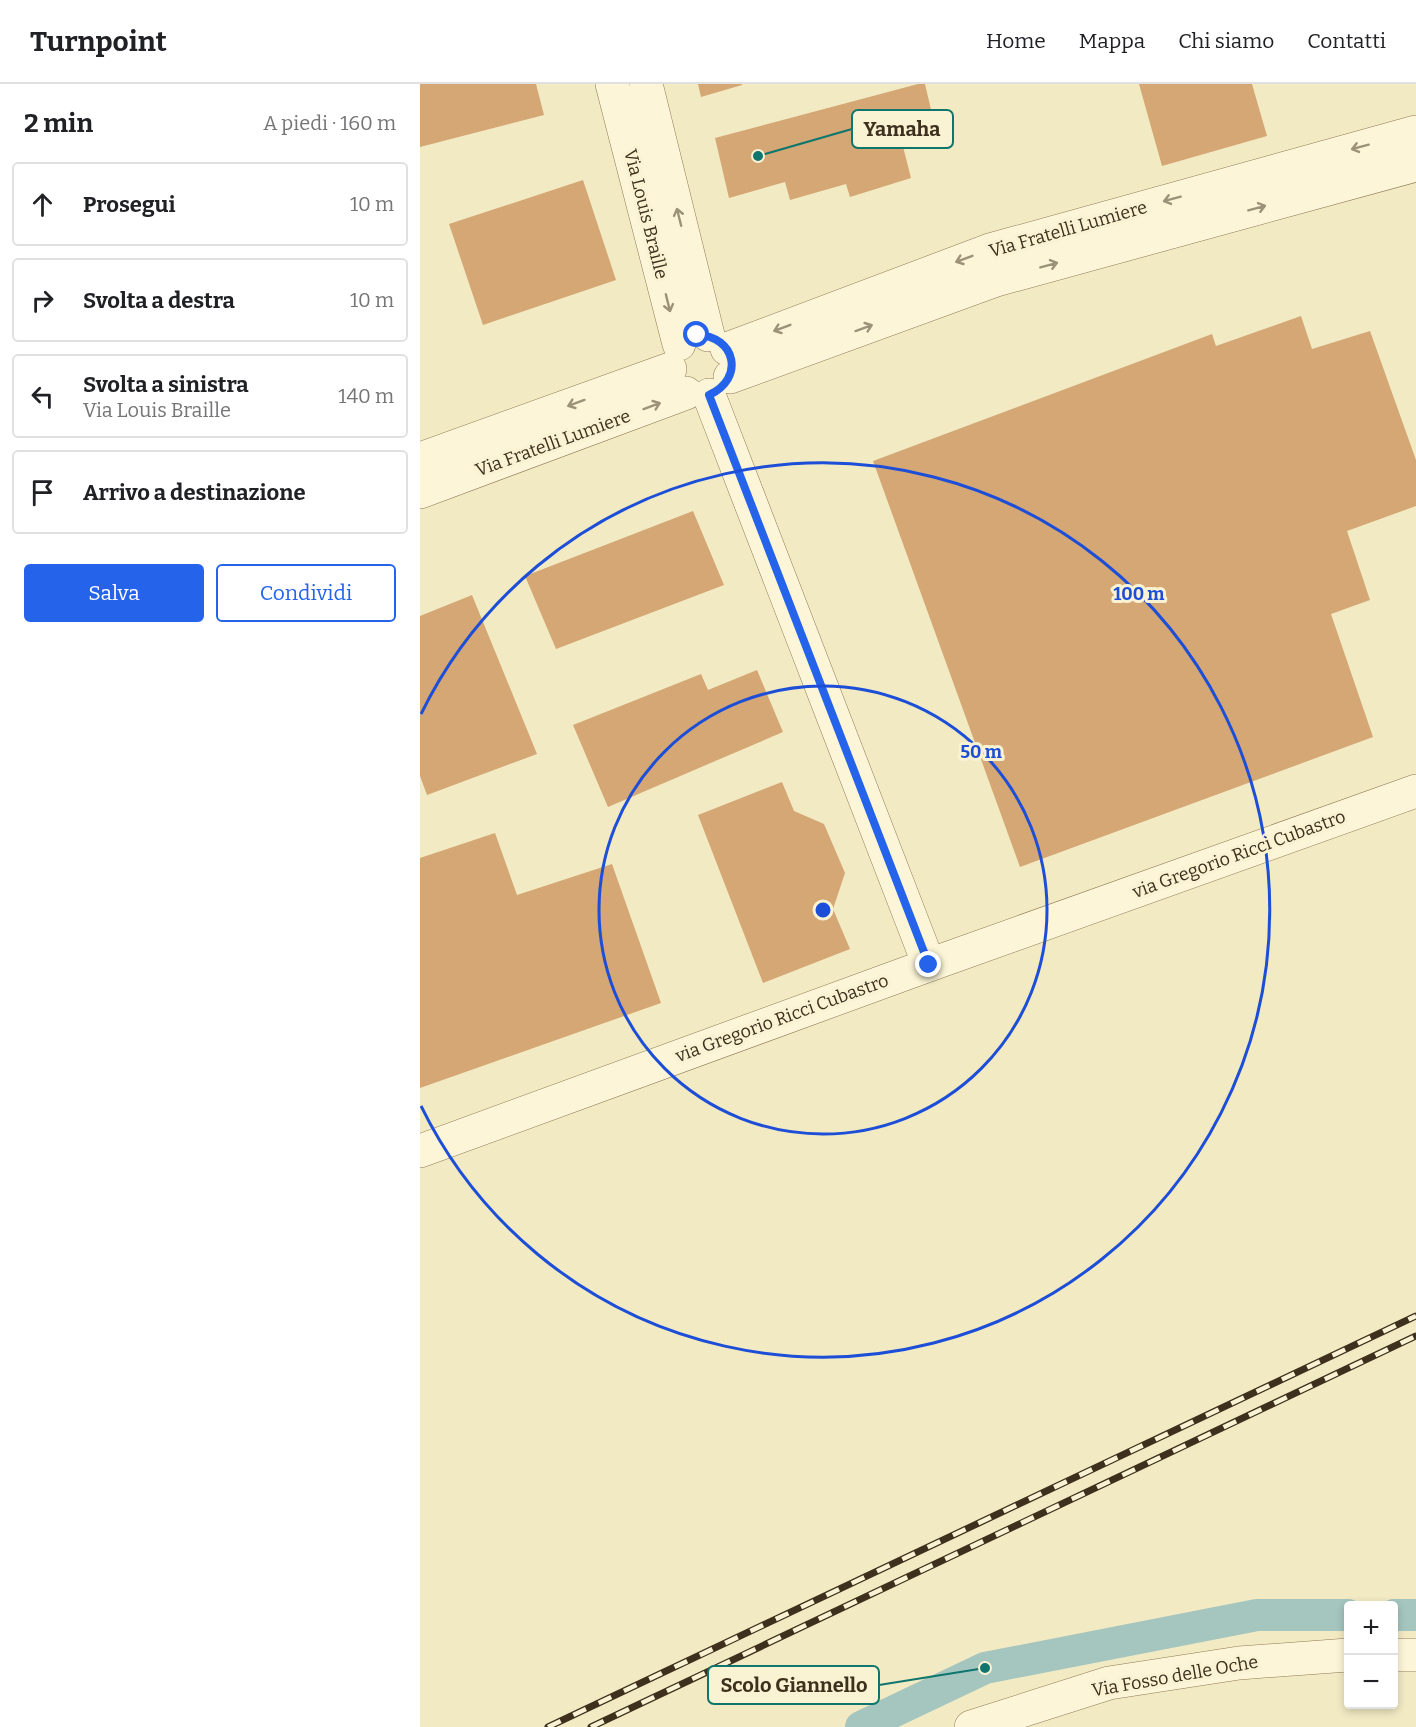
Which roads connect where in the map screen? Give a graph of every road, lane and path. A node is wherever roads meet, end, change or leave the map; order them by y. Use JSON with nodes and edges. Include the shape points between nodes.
{"nodes":[{"id":1,"x":612,"y":84,"type":"edge"},
{"id":2,"x":646,"y":84,"type":"edge"},
{"id":3,"x":1416,"y":132,"type":"edge"},
{"id":4,"x":1416,"y":165,"type":"edge"},
{"id":5,"x":701,"y":366,"type":"junction"},
{"id":6,"x":420,"y":459,"type":"edge"},
{"id":7,"x":420,"y":492,"type":"edge"},
{"id":8,"x":1416,"y":791,"type":"edge"},
{"id":9,"x":929,"y":965,"type":"junction"},
{"id":10,"x":420,"y":1151,"type":"edge"},
{"id":11,"x":1344,"y":1655,"type":"edge"},
{"id":12,"x":1398,"y":1655,"type":"edge"},
{"id":13,"x":1416,"y":1655,"type":"edge"},
{"id":14,"x":971,"y":1727,"type":"edge"}],
"edges":[{"from":1,"to":5,"type":"street","name":"Via Louis Braille","one_way":true},
{"from":5,"to":2,"type":"street","name":"Via Louis Braille","one_way":true},
{"from":3,"to":5,"type":"street","name":"Via Fratelli Lumiere","one_way":true,"via":[[990,250]]},
{"from":5,"to":4,"type":"street","name":"Via Fratelli Lumiere","one_way":true},
{"from":5,"to":6,"type":"street","name":"Via Fratelli Lumiere","one_way":true},
{"from":7,"to":5,"type":"street","name":"Via Fratelli Lumiere","one_way":true},
{"from":5,"to":9,"type":"street","name":"Via Louis Braille"},
{"from":8,"to":9,"type":"street","name":"via Gregorio Ricci Cubastro"},
{"from":9,"to":10,"type":"street","name":"via Gregorio Ricci Cubastro"},
{"from":11,"to":14,"type":"street","name":"Via Fosso delle Oche","via":[[1239,1663],[1109,1683]]},
{"from":12,"to":13,"type":"street"}]}
